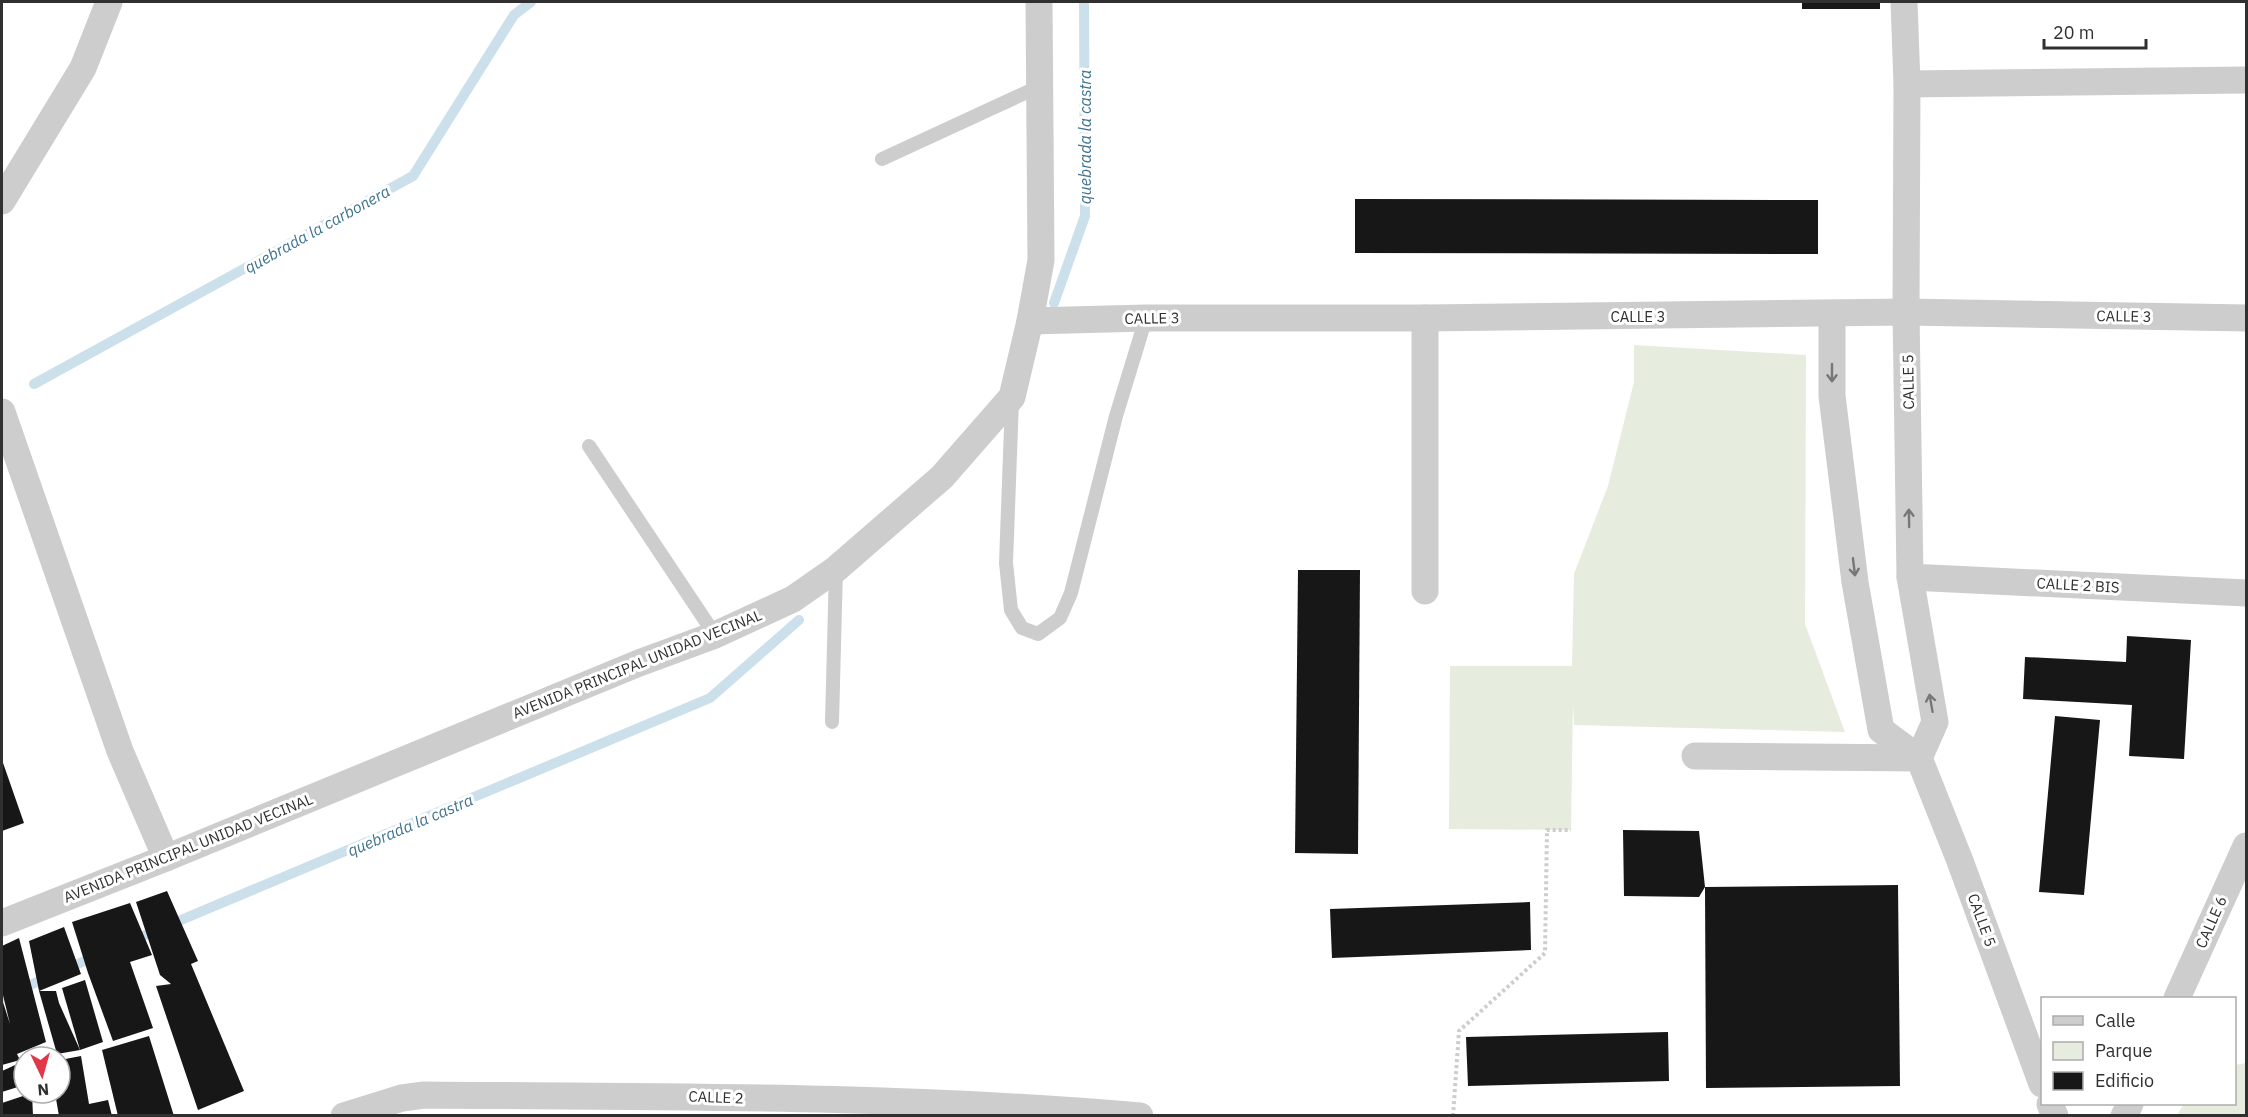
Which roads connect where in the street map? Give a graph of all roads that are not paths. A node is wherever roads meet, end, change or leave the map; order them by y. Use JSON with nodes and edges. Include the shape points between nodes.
{"nodes":[{"id":1,"x":109,"y":2,"type":"edge"},
{"id":2,"x":1039,"y":2,"type":"edge"},
{"id":3,"x":1904,"y":2,"type":"edge"},
{"id":4,"x":2247,"y":80,"type":"edge"},
{"id":5,"x":1907,"y":84,"type":"junction"},
{"id":6,"x":1038,"y":87,"type":"junction"},
{"id":7,"x":882,"y":159,"type":"dead end"},
{"id":8,"x":2,"y":201,"type":"edge"},
{"id":9,"x":1906,"y":312,"type":"junction"},
{"id":10,"x":1832,"y":314,"type":"junction"},
{"id":11,"x":1146,"y":318,"type":"junction"},
{"id":12,"x":1425,"y":318,"type":"junction"},
{"id":13,"x":2247,"y":318,"type":"edge"},
{"id":14,"x":1030,"y":321,"type":"junction"},
{"id":15,"x":1012,"y":397,"type":"junction"},
{"id":16,"x":2,"y":412,"type":"edge"},
{"id":17,"x":589,"y":446,"type":"dead end"},
{"id":18,"x":836,"y":569,"type":"junction"},
{"id":19,"x":1910,"y":577,"type":"junction"},
{"id":20,"x":1425,"y":591,"type":"dead end"},
{"id":21,"x":2247,"y":593,"type":"edge"},
{"id":22,"x":715,"y":635,"type":"junction"},
{"id":23,"x":832,"y":722,"type":"dead end"},
{"id":24,"x":1695,"y":756,"type":"dead end"},
{"id":25,"x":1919,"y":758,"type":"junction"},
{"id":26,"x":2247,"y":846,"type":"edge"},
{"id":27,"x":166,"y":858,"type":"junction"},
{"id":28,"x":2,"y":923,"type":"edge"},
{"id":29,"x":2178,"y":997,"type":"edge"},
{"id":30,"x":2041,"y":1079,"type":"edge"},
{"id":31,"x":401,"y":1107,"type":"edge"},
{"id":32,"x":849,"y":1108,"type":"edge"},
{"id":33,"x":1090,"y":1113,"type":"edge"},
{"id":34,"x":344,"y":1116,"type":"edge"},
{"id":35,"x":1140,"y":1116,"type":"edge"}],
"edges":[{"from":1,"to":8,"type":"street","via":[[83,68]]},
{"from":2,"to":6,"type":"street","name":"AVENIDA PRINCIPAL UNIDAD VECINAL"},
{"from":3,"to":5,"type":"street","name":"CALLE 5"},
{"from":4,"to":5,"type":"street"},
{"from":5,"to":9,"type":"street","name":"CALLE 5"},
{"from":6,"to":7,"type":"lane"},
{"from":6,"to":14,"type":"street","name":"AVENIDA PRINCIPAL UNIDAD VECINAL","via":[[1041,260]]},
{"from":9,"to":10,"type":"street","name":"CALLE 3"},
{"from":9,"to":13,"type":"street","name":"CALLE 3"},
{"from":19,"to":9,"type":"street","name":"CALLE 5","one_way":true},
{"from":10,"to":12,"type":"street","name":"CALLE 3"},
{"from":10,"to":25,"type":"street","one_way":true,"via":[[1834,407],[1856,582],[1881,730]]},
{"from":11,"to":12,"type":"street","name":"CALLE 3"},
{"from":11,"to":14,"type":"street","name":"CALLE 3"},
{"from":11,"to":15,"type":"lane","via":[[1116,416],[1071,593],[1060,618],[1038,634],[1022,628],[1011,610],[1006,563]]},
{"from":12,"to":20,"type":"street"},
{"from":14,"to":15,"type":"street","name":"AVENIDA PRINCIPAL UNIDAD VECINAL"},
{"from":15,"to":18,"type":"street","name":"AVENIDA PRINCIPAL UNIDAD VECINAL","via":[[942,477]]},
{"from":16,"to":27,"type":"street","via":[[116,740]]},
{"from":17,"to":22,"type":"lane"},
{"from":18,"to":22,"type":"street","name":"AVENIDA PRINCIPAL UNIDAD VECINAL","via":[[793,599]]},
{"from":18,"to":23,"type":"lane"},
{"from":19,"to":21,"type":"street","name":"CALLE 2 BIS"},
{"from":25,"to":19,"type":"street","name":"CALLE 5","one_way":true,"via":[[1935,722]]},
{"from":22,"to":27,"type":"street","name":"AVENIDA PRINCIPAL UNIDAD VECINAL"},
{"from":24,"to":25,"type":"street"},
{"from":25,"to":30,"type":"street","name":"CALLE 5"},
{"from":26,"to":29,"type":"street","name":"CALLE 6"},
{"from":27,"to":28,"type":"street","name":"AVENIDA PRINCIPAL UNIDAD VECINAL"},
{"from":31,"to":32,"type":"street","name":"CALLE 2","via":[[424,1095],[664,1095]]},
{"from":31,"to":34,"type":"street","name":"CALLE 2"},
{"from":32,"to":33,"type":"street","name":"CALLE 2"},
{"from":33,"to":35,"type":"street","name":"CALLE 2"}]}
